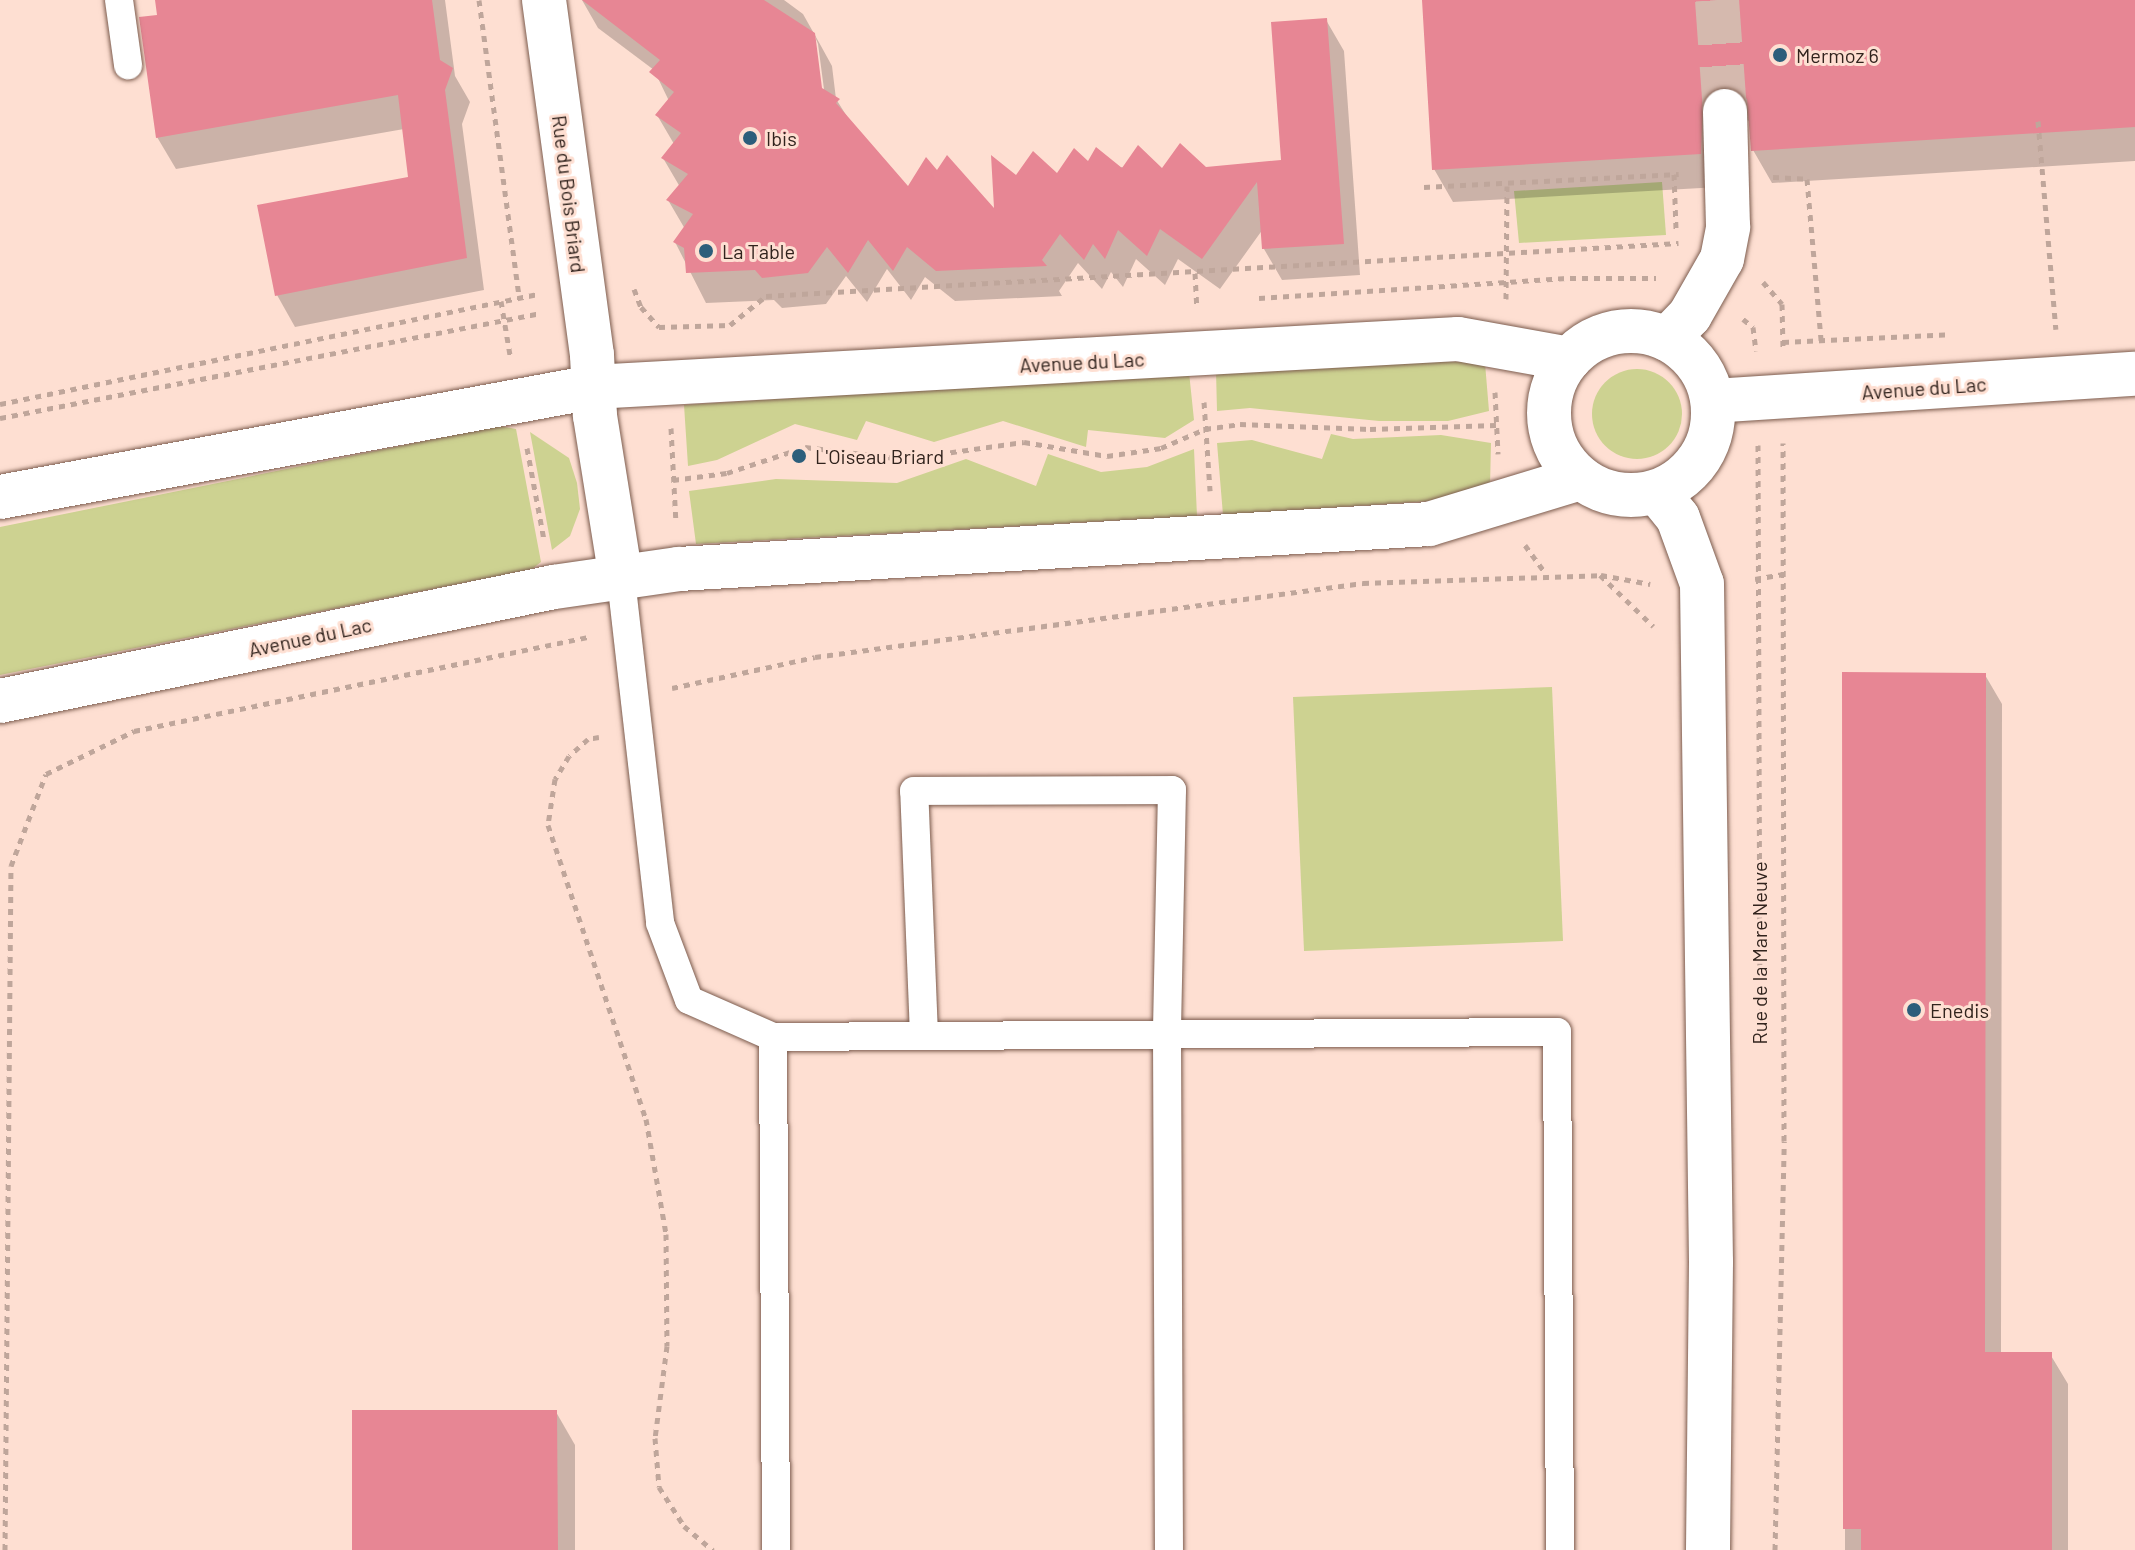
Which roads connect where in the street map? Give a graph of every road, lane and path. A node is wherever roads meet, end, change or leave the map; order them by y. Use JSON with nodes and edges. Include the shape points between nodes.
{"nodes":[{"id":1,"x":119,"y":0,"type":"edge"},
{"id":2,"x":479,"y":0,"type":"edge"},
{"id":3,"x":544,"y":0,"type":"edge"},
{"id":4,"x":128,"y":65,"type":"dead end"},
{"id":5,"x":1725,"y":111,"type":"tunnel mouth"},
{"id":6,"x":2038,"y":121,"type":"dead end"},
{"id":7,"x":1674,"y":174,"type":"junction"},
{"id":8,"x":1727,"y":178,"type":"junction"},
{"id":9,"x":1424,"y":187,"type":"dead end"},
{"id":10,"x":1676,"y":242,"type":"junction"},
{"id":11,"x":1722,"y":259,"type":"junction"},
{"id":12,"x":519,"y":297,"type":"junction"},
{"id":13,"x":501,"y":301,"type":"junction"},
{"id":14,"x":584,"y":306,"type":"junction"},
{"id":15,"x":504,"y":319,"type":"junction"},
{"id":16,"x":667,"y":327,"type":"junction"},
{"id":17,"x":2056,"y":329,"type":"dead end"},
{"id":18,"x":1667,"y":339,"type":"junction"},
{"id":19,"x":1821,"y":340,"type":"dead end"},
{"id":20,"x":1569,"y":359,"type":"junction"},
{"id":21,"x":512,"y":368,"type":"dead end"},
{"id":22,"x":2135,"y":374,"type":"edge"},
{"id":23,"x":668,"y":385,"type":"junction"},
{"id":24,"x":593,"y":387,"type":"junction"},
{"id":25,"x":1772,"y":398,"type":"junction"},
{"id":26,"x":1713,"y":401,"type":"junction"},
{"id":27,"x":0,"y":404,"type":"edge"},
{"id":28,"x":0,"y":418,"type":"edge"},
{"id":29,"x":1496,"y":425,"type":"dead end"},
{"id":30,"x":524,"y":435,"type":"dead end"},
{"id":31,"x":1580,"y":478,"type":"junction"},
{"id":32,"x":673,"y":480,"type":"junction"},
{"id":33,"x":1657,"y":492,"type":"junction"},
{"id":34,"x":0,"y":497,"type":"edge"},
{"id":35,"x":546,"y":552,"type":"dead end"},
{"id":36,"x":679,"y":569,"type":"junction"},
{"id":37,"x":621,"y":579,"type":"junction"},
{"id":38,"x":1659,"y":632,"type":"dead end"},
{"id":39,"x":600,"y":635,"type":"dead end"},
{"id":40,"x":0,"y":701,"type":"edge"},
{"id":41,"x":638,"y":708,"type":"junction"},
{"id":42,"x":1167,"y":1033,"type":"junction"},
{"id":43,"x":924,"y":1035,"type":"junction"},
{"id":44,"x":1760,"y":1035,"type":"dead end"},
{"id":45,"x":773,"y":1037,"type":"junction"},
{"id":46,"x":5,"y":1550,"type":"edge"},
{"id":47,"x":713,"y":1550,"type":"edge"},
{"id":48,"x":776,"y":1550,"type":"edge"},
{"id":49,"x":1169,"y":1550,"type":"edge"},
{"id":50,"x":1560,"y":1550,"type":"edge"},
{"id":51,"x":1708,"y":1550,"type":"edge"},
{"id":52,"x":1775,"y":1550,"type":"edge"}],
"edges":[{"from":1,"to":4,"type":"lane"},
{"from":2,"to":12,"type":"path"},
{"from":3,"to":14,"type":"street","name":"Rue du Bois Briard"},
{"from":5,"to":8,"type":"street"},
{"from":6,"to":17,"type":"path"},
{"from":7,"to":8,"type":"path"},
{"from":7,"to":9,"type":"path"},
{"from":7,"to":10,"type":"path"},
{"from":8,"to":11,"type":"street","via":[[1728,227]]},
{"from":8,"to":19,"type":"path","via":[[1807,179]]},
{"from":10,"to":11,"type":"path"},
{"from":10,"to":16,"type":"path","via":[[766,296],[730,325]]},
{"from":11,"to":18,"type":"street","via":[[1690,315]]},
{"from":11,"to":25,"type":"path","via":[[1751,274],[1782,304]]},
{"from":12,"to":13,"type":"path"},
{"from":12,"to":14,"type":"path"},
{"from":13,"to":15,"type":"path"},
{"from":13,"to":27,"type":"path"},
{"from":14,"to":15,"type":"path"},
{"from":14,"to":16,"type":"path","via":[[629,277],[641,307],[659,327]]},
{"from":14,"to":24,"type":"street","name":"Rue du Bois Briard"},
{"from":15,"to":21,"type":"path"},
{"from":15,"to":28,"type":"path"},
{"from":16,"to":23,"type":"path"},
{"from":18,"to":20,"type":"street","via":[[1639,331],[1611,334]]},
{"from":18,"to":26,"type":"street","via":[[1702,371]]},
{"from":20,"to":23,"type":"street","name":"Avenue du Lac","via":[[1458,339]]},
{"from":20,"to":31,"type":"street","via":[[1548,411],[1560,457]]},
{"from":22,"to":25,"type":"street","name":"Avenue du Lac"},
{"from":23,"to":24,"type":"street","name":"Avenue du Lac"},
{"from":23,"to":32,"type":"path"},
{"from":24,"to":34,"type":"street","name":"Avenue du Lac"},
{"from":24,"to":37,"type":"street"},
{"from":25,"to":26,"type":"street","name":"Avenue du Lac"},
{"from":25,"to":44,"type":"path","name":"Rue de la Mare Neuve"},
{"from":25,"to":52,"type":"path","via":[[1784,1141]]},
{"from":26,"to":33,"type":"street","via":[[1703,454],[1684,476]]},
{"from":29,"to":32,"type":"path","via":[[1370,429],[1240,424],[1205,429],[1161,448],[1107,456],[1024,442],[903,459],[805,447],[727,473]]},
{"from":30,"to":35,"type":"path"},
{"from":31,"to":33,"type":"street","via":[[1600,490],[1629,496]]},
{"from":31,"to":36,"type":"street","name":"Avenue du Lac","via":[[1429,524]]},
{"from":32,"to":36,"type":"path"},
{"from":33,"to":51,"type":"street","via":[[1678,518],[1702,584],[1711,1262]]},
{"from":36,"to":37,"type":"street","name":"Avenue du Lac"},
{"from":37,"to":40,"type":"street","name":"Avenue du Lac","via":[[554,587]]},
{"from":37,"to":41,"type":"lane"},
{"from":38,"to":41,"type":"path","via":[[1600,575],[1363,583],[815,657],[663,690]]},
{"from":39,"to":46,"type":"path","via":[[134,731],[46,774],[11,866]]},
{"from":41,"to":45,"type":"lane","via":[[660,923],[689,1000]]},
{"from":41,"to":47,"type":"path","via":[[606,736],[588,739],[569,756],[555,779],[548,825],[646,1119],[666,1234],[667,1346],[655,1438],[659,1487],[684,1526]]},
{"from":42,"to":43,"type":"lane"},
{"from":42,"to":43,"type":"lane","via":[[1172,790],[914,791]]},
{"from":42,"to":49,"type":"lane"},
{"from":42,"to":50,"type":"lane","via":[[1557,1032]]},
{"from":43,"to":45,"type":"lane"},
{"from":45,"to":48,"type":"lane"}]}
